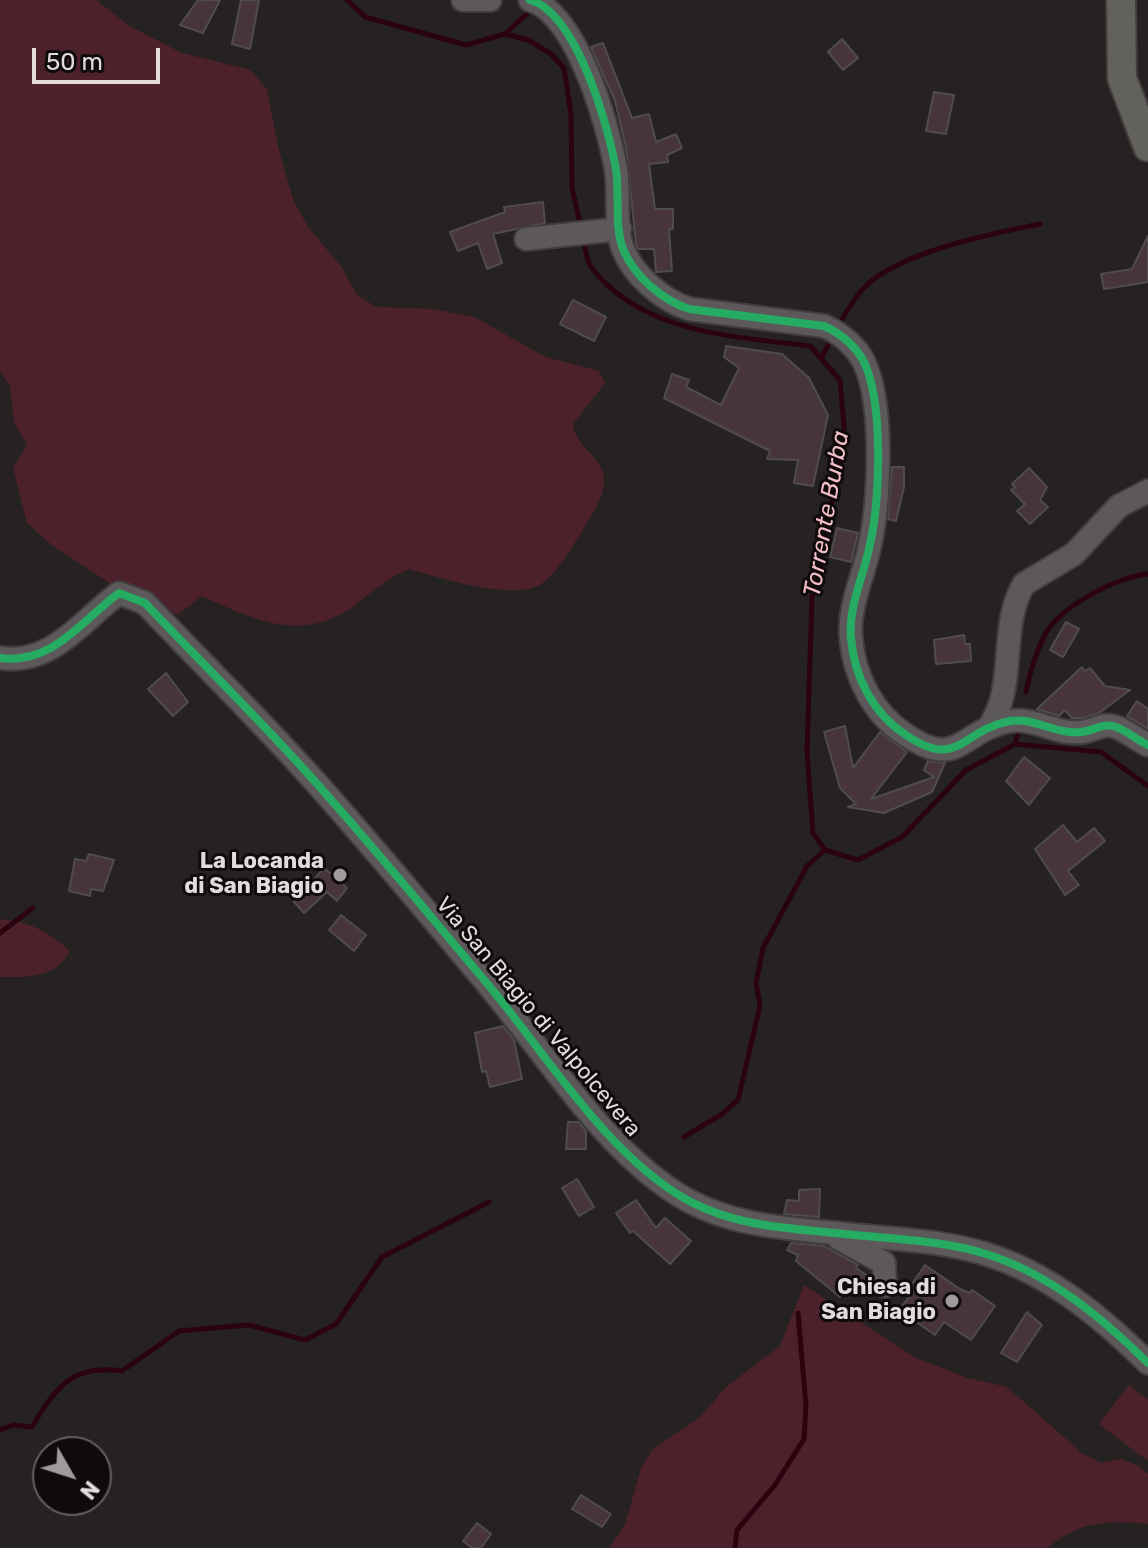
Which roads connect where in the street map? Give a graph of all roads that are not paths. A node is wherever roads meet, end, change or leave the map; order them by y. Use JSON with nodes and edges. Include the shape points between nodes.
{"nodes":[{"id":1,"x":463,"y":0,"type":"edge"},
{"id":2,"x":490,"y":0,"type":"edge"},
{"id":3,"x":530,"y":0,"type":"edge"},
{"id":4,"x":1121,"y":0,"type":"edge"},
{"id":5,"x":1148,"y":147,"type":"edge"},
{"id":6,"x":610,"y":231,"type":"junction"},
{"id":7,"x":526,"y":239,"type":"dead end"},
{"id":8,"x":1148,"y":491,"type":"edge"},
{"id":9,"x":0,"y":658,"type":"edge"},
{"id":10,"x":985,"y":730,"type":"junction"},
{"id":11,"x":1148,"y":745,"type":"edge"},
{"id":12,"x":830,"y":1233,"type":"junction"},
{"id":13,"x":885,"y":1286,"type":"dead end"},
{"id":14,"x":1148,"y":1363,"type":"edge"}],
"edges":[{"from":1,"to":2,"type":"street"},
{"from":3,"to":6,"type":"street","via":[[550,11],[587,75],[616,171]]},
{"from":4,"to":5,"type":"main road","via":[[1122,78]]},
{"from":6,"to":7,"type":"street"},
{"from":6,"to":10,"type":"street","via":[[647,282],[677,305],[824,326],[862,358],[878,444],[875,514],[850,636],[860,676],[881,714],[921,745],[952,750]]},
{"from":8,"to":10,"type":"street","via":[[1119,506],[1074,554],[1024,584],[1010,629],[999,713]]},
{"from":9,"to":12,"type":"street","name":"Via San Biagio di Valpolcevera","via":[[41,655],[71,637],[91,613],[119,593],[145,603],[300,765],[585,1106],[649,1174],[690,1201],[746,1223]]},
{"from":10,"to":11,"type":"street","via":[[1013,720],[1081,732],[1115,726]]},
{"from":12,"to":13,"type":"street","via":[[884,1263]]},
{"from":12,"to":14,"type":"street","name":"Via San Biagio di Valpolcevera","via":[[933,1244],[985,1254],[1022,1269],[1100,1316]]}]}
